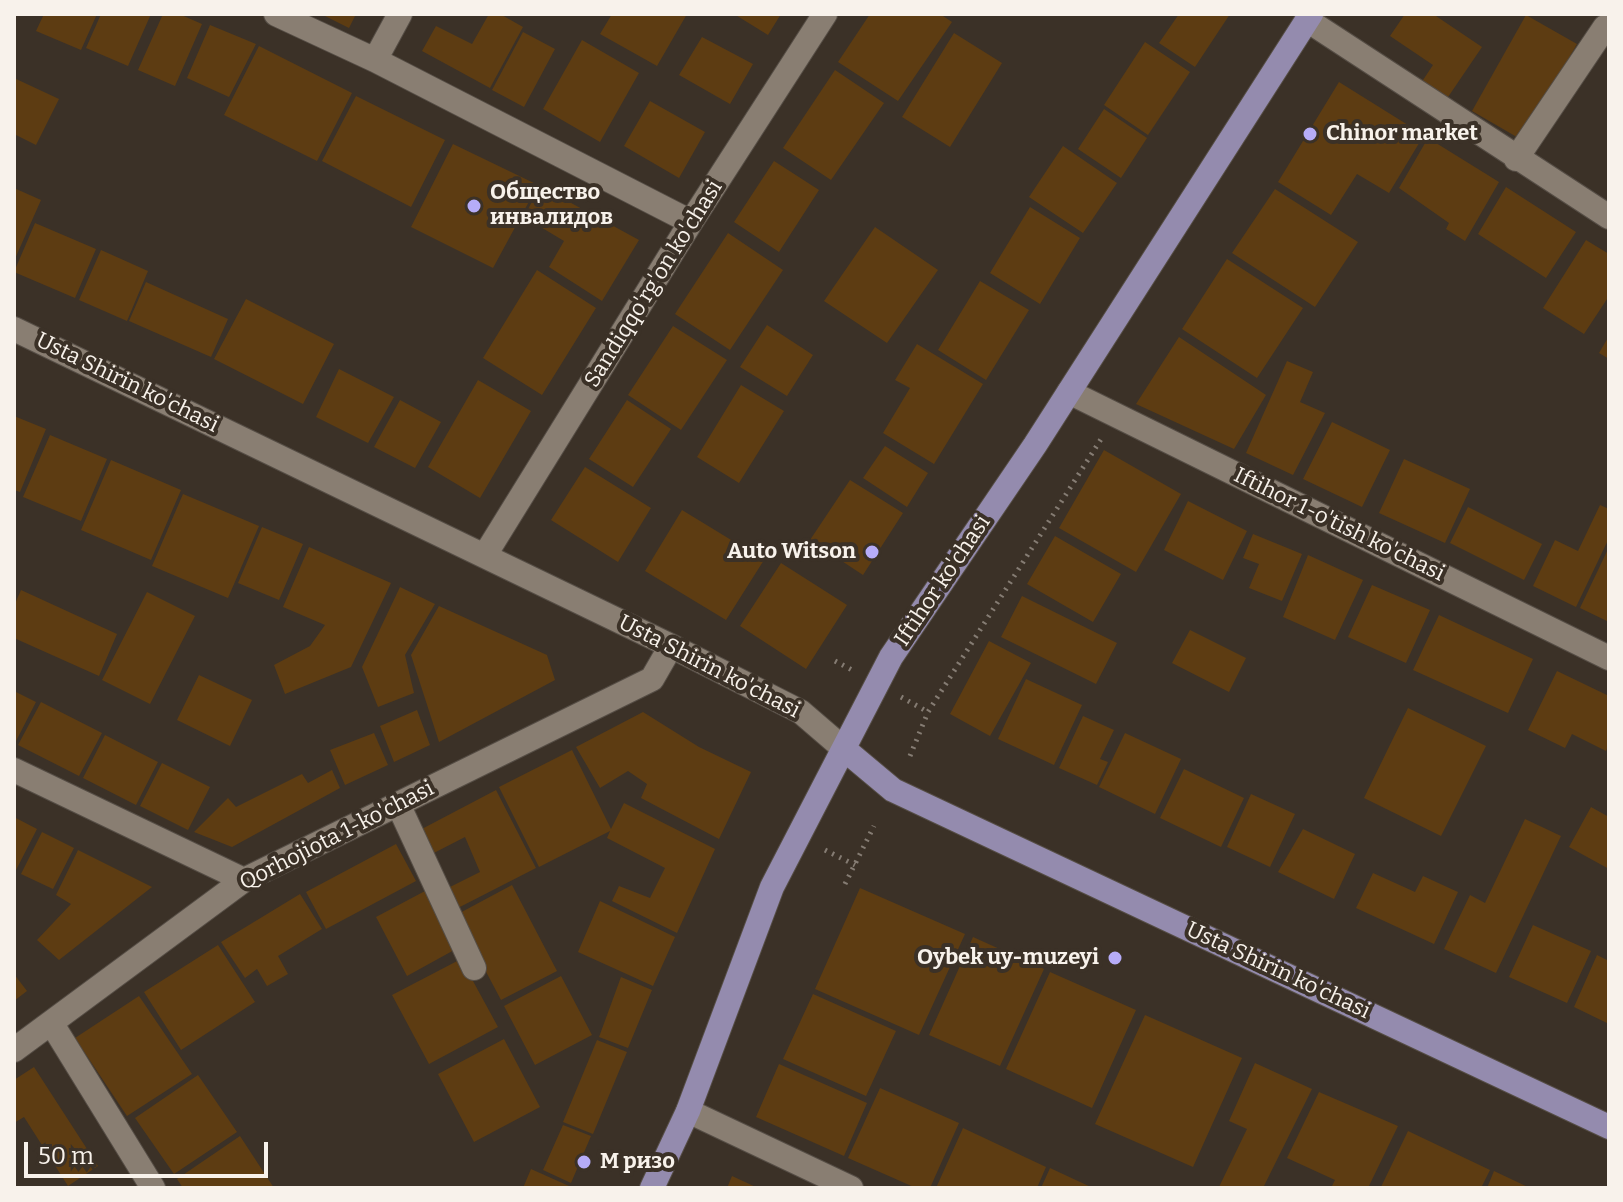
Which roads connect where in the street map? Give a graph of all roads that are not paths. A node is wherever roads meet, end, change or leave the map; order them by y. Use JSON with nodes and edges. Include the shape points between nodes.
{"nodes":[{"id":1,"x":276,"y":14,"type":"edge"},
{"id":2,"x":400,"y":14,"type":"edge"},
{"id":3,"x":825,"y":14,"type":"edge"},
{"id":4,"x":1309,"y":17,"type":"edge"},
{"id":5,"x":1605,"y":27,"type":"dead end"},
{"id":6,"x":375,"y":60,"type":"junction"},
{"id":7,"x":1516,"y":159,"type":"junction"},
{"id":8,"x":1609,"y":217,"type":"edge"},
{"id":9,"x":691,"y":222,"type":"junction"},
{"id":10,"x":14,"y":329,"type":"edge"},
{"id":11,"x":1069,"y":392,"type":"junction"},
{"id":12,"x":485,"y":555,"type":"junction"},
{"id":13,"x":671,"y":646,"type":"junction"},
{"id":14,"x":1609,"y":658,"type":"edge"},
{"id":15,"x":844,"y":749,"type":"junction"},
{"id":16,"x":14,"y":770,"type":"edge"},
{"id":17,"x":398,"y":804,"type":"junction"},
{"id":18,"x":244,"y":880,"type":"junction"},
{"id":19,"x":474,"y":968,"type":"dead end"},
{"id":20,"x":52,"y":1024,"type":"junction"},
{"id":21,"x":14,"y":1050,"type":"edge"},
{"id":22,"x":688,"y":1111,"type":"junction"},
{"id":23,"x":1609,"y":1127,"type":"edge"},
{"id":24,"x":153,"y":1188,"type":"edge"},
{"id":25,"x":652,"y":1188,"type":"edge"},
{"id":26,"x":851,"y":1188,"type":"edge"}],
"edges":[{"from":1,"to":6,"type":"street"},
{"from":2,"to":6,"type":"street"},
{"from":3,"to":9,"type":"street","name":"Sandiqqo'rg'on ko'chasi"},
{"from":4,"to":7,"type":"street"},
{"from":4,"to":11,"type":"main road","name":"Iftihor ko'chasi"},
{"from":5,"to":7,"type":"street"},
{"from":6,"to":9,"type":"street"},
{"from":7,"to":8,"type":"street"},
{"from":9,"to":12,"type":"street","name":"Sandiqqo'rg'on ko'chasi"},
{"from":10,"to":12,"type":"street","name":"Usta Shirin ko'chasi"},
{"from":11,"to":14,"type":"street","name":"Iftihor 1-o'tish ko'chasi"},
{"from":11,"to":15,"type":"main road","name":"Iftihor ko'chasi","via":[[891,657]]},
{"from":12,"to":13,"type":"street","name":"Usta Shirin ko'chasi"},
{"from":13,"to":15,"type":"street","name":"Usta Shirin ko'chasi","via":[[801,712]]},
{"from":13,"to":17,"type":"street","name":"Qorhojiota 1-ko'chasi","via":[[652,679]]},
{"from":15,"to":22,"type":"main road","name":"Iftihor ko'chasi","via":[[772,887]]},
{"from":15,"to":23,"type":"main road","name":"Usta Shirin ko'chasi","via":[[893,790]]},
{"from":16,"to":18,"type":"street"},
{"from":17,"to":18,"type":"street","name":"Qorhojiota 1-ko'chasi"},
{"from":17,"to":19,"type":"street"},
{"from":18,"to":20,"type":"street","name":"Qorhojiota 1-ko'chasi"},
{"from":20,"to":21,"type":"street","name":"Qorhojiota 1-ko'chasi"},
{"from":20,"to":24,"type":"street"},
{"from":22,"to":25,"type":"main road","name":"Iftihor ko'chasi"},
{"from":22,"to":26,"type":"street"}]}
